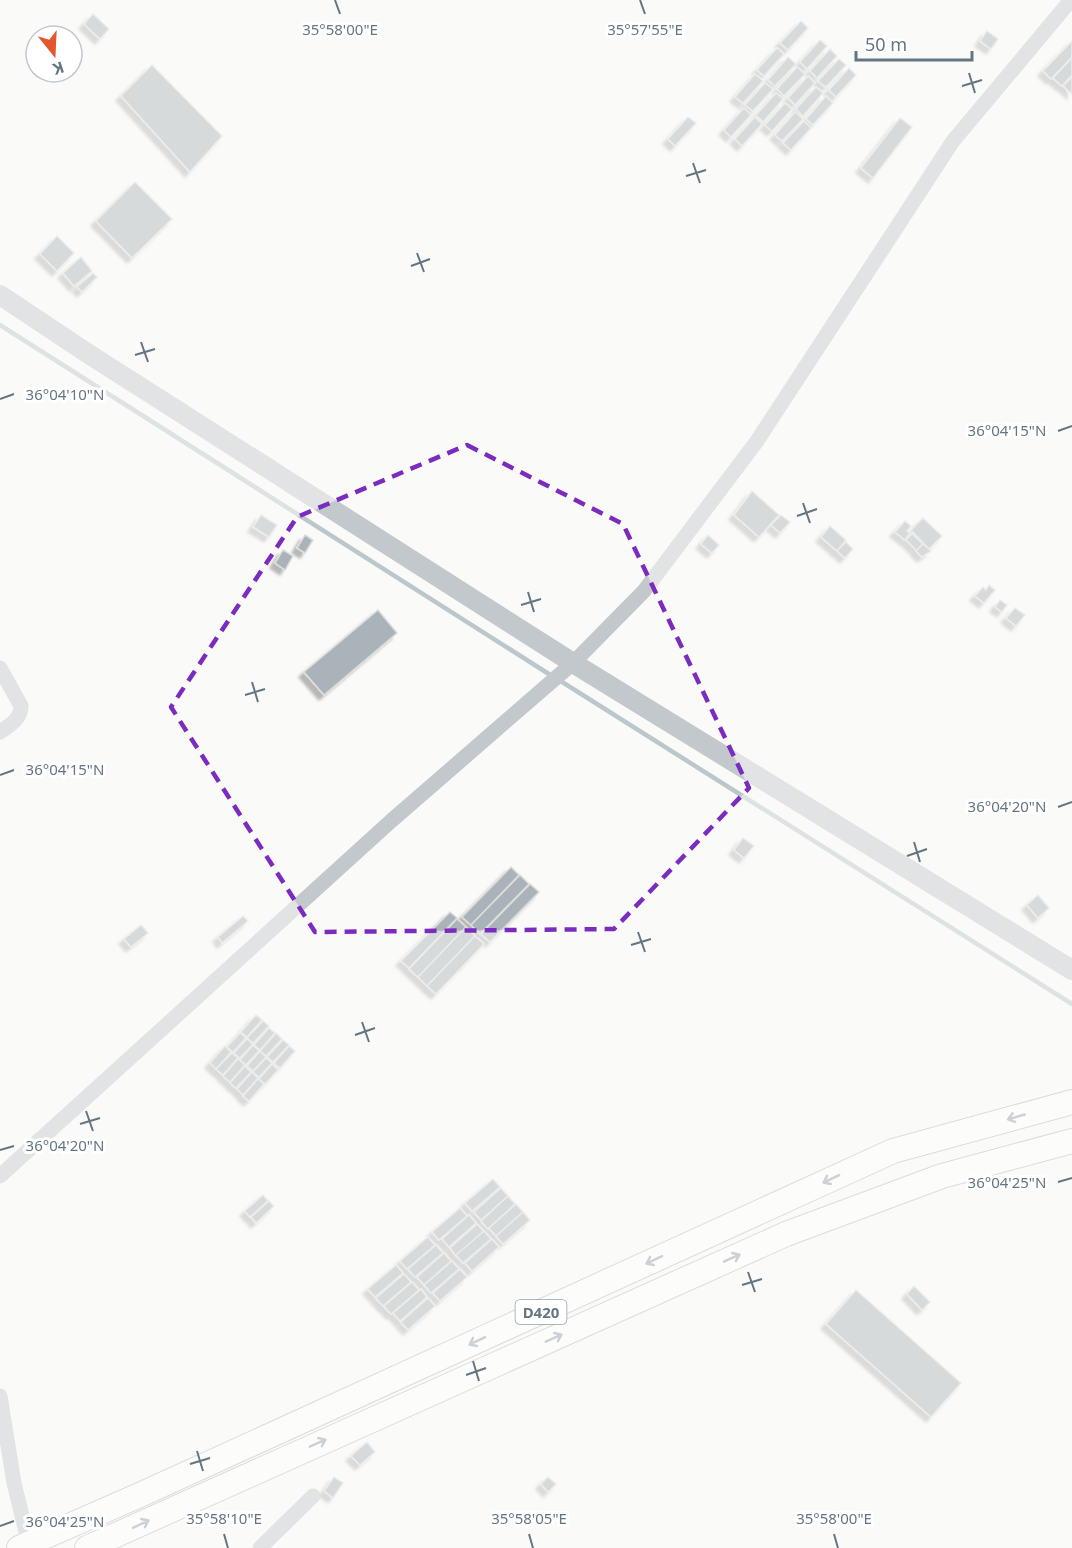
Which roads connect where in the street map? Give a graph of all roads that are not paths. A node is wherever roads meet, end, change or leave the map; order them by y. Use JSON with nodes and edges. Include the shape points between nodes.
{"nodes":[{"id":1,"x":1071,"y":0,"type":"edge"},
{"id":2,"x":0,"y":295,"type":"edge"},
{"id":3,"x":573,"y":663,"type":"junction"},
{"id":4,"x":0,"y":668,"type":"edge"},
{"id":5,"x":0,"y":732,"type":"edge"},
{"id":6,"x":1072,"y":970,"type":"edge"},
{"id":7,"x":1072,"y":1102,"type":"edge"},
{"id":8,"x":1072,"y":1141,"type":"edge"},
{"id":9,"x":0,"y":1176,"type":"edge"},
{"id":10,"x":0,"y":1396,"type":"edge"},
{"id":11,"x":313,"y":1496,"type":"dead end"},
{"id":12,"x":24,"y":1546,"type":"edge"},
{"id":13,"x":87,"y":1548,"type":"edge"},
{"id":14,"x":260,"y":1548,"type":"edge"}],
"edges":[{"from":1,"to":3,"type":"street","via":[[953,141],[757,441],[694,526],[644,591]]},
{"from":2,"to":3,"type":"street"},
{"from":3,"to":6,"type":"street"},
{"from":3,"to":9,"type":"street","via":[[391,821]]},
{"from":4,"to":5,"type":"street","via":[[21,706],[14,722]]},
{"from":7,"to":12,"type":"main road","number":"D420","one_way":true,"via":[[892,1151]]},
{"from":13,"to":8,"type":"main road","number":"D420","one_way":true,"via":[[786,1234],[942,1176]]},
{"from":10,"to":12,"type":"street"},
{"from":11,"to":14,"type":"street"}]}
